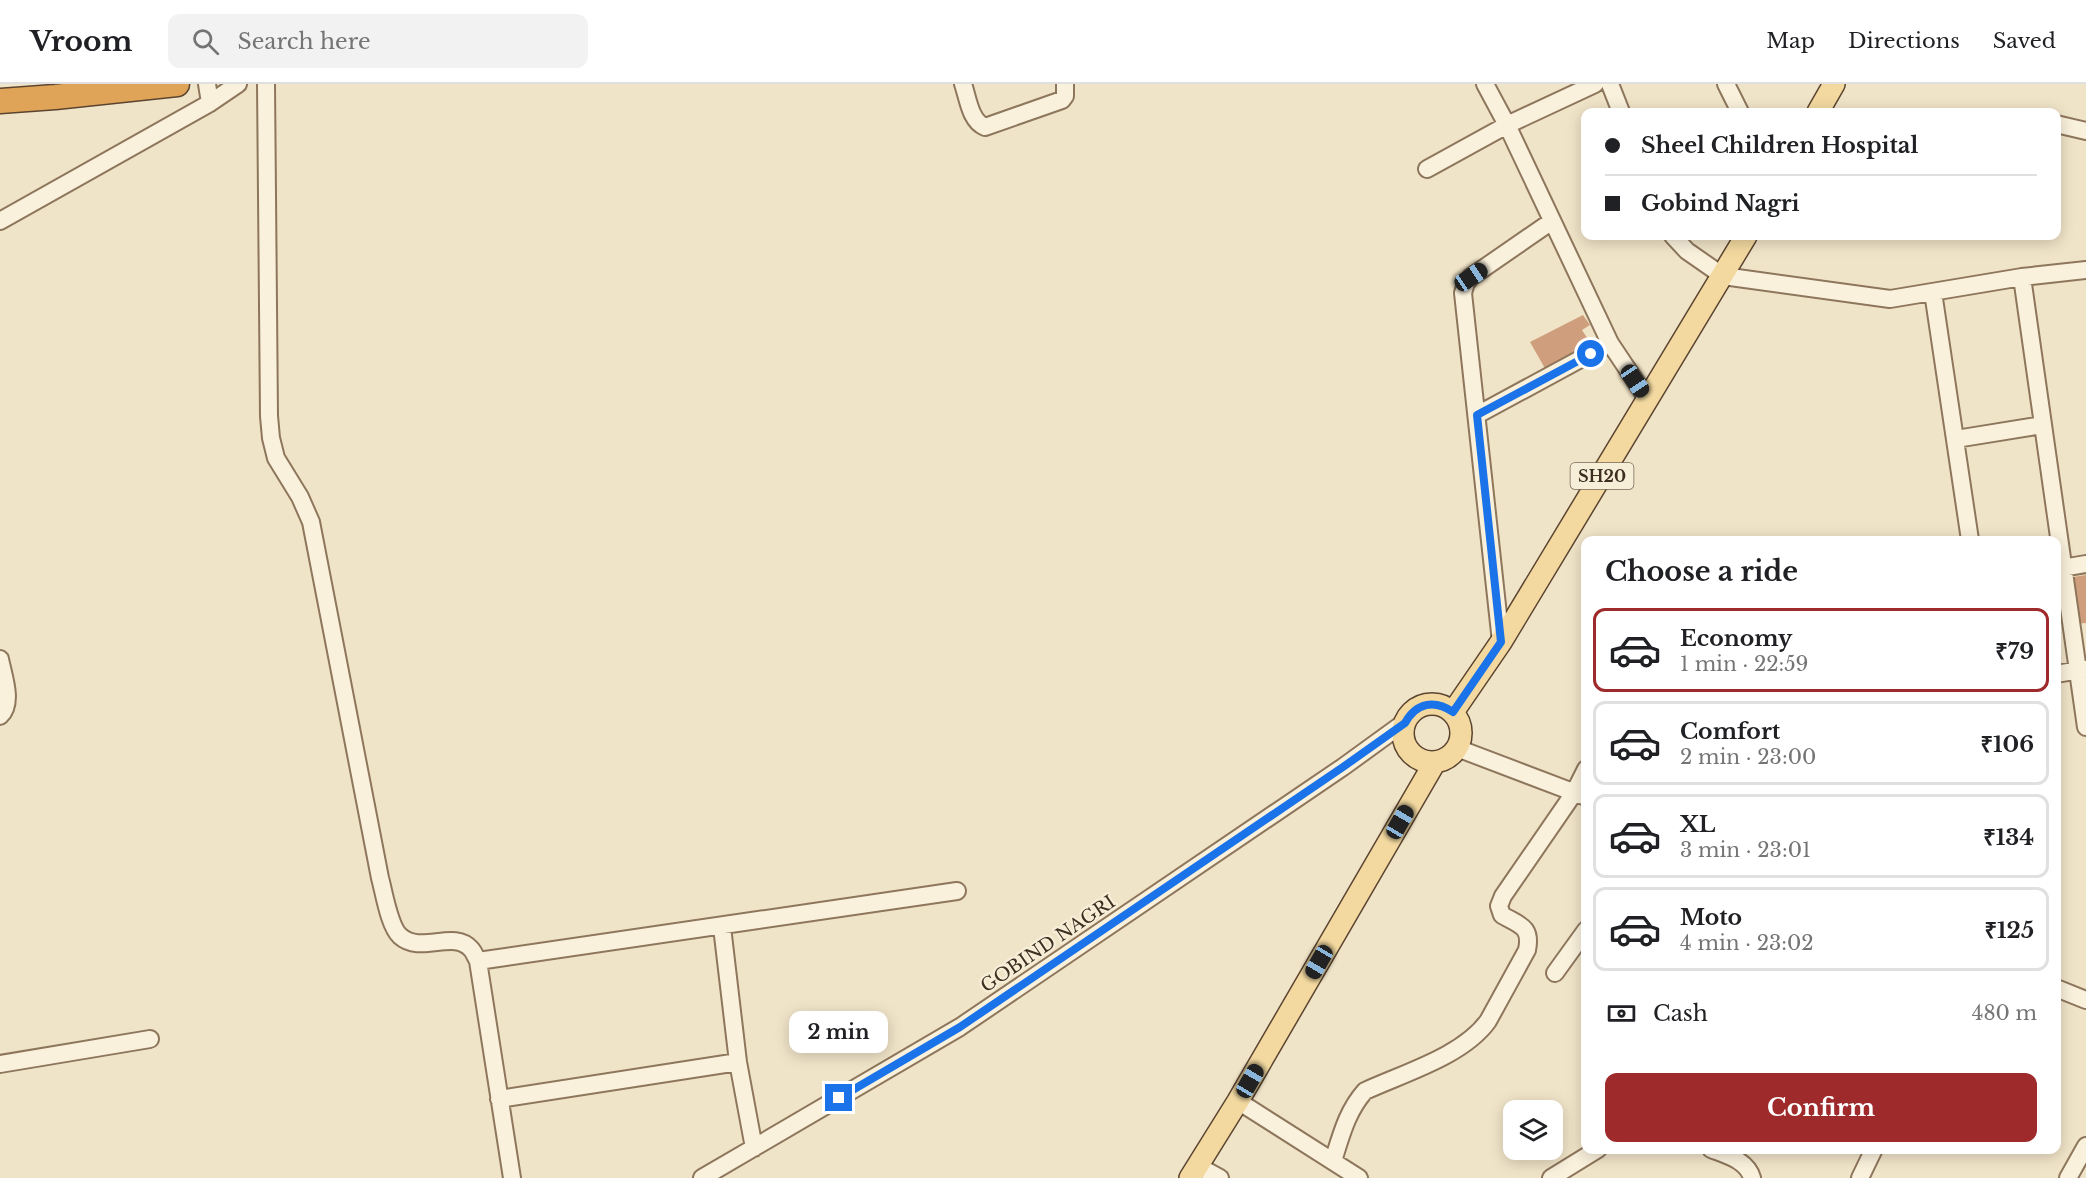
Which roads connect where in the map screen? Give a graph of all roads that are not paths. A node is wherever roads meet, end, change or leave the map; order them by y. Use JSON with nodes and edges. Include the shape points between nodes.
{"nodes":[{"id":1,"x":177,"y":84,"type":"edge"},
{"id":2,"x":207,"y":84,"type":"edge"},
{"id":3,"x":238,"y":84,"type":"edge"},
{"id":4,"x":266,"y":84,"type":"edge"},
{"id":5,"x":963,"y":84,"type":"edge"},
{"id":6,"x":1065,"y":84,"type":"edge"},
{"id":7,"x":1485,"y":84,"type":"edge"},
{"id":8,"x":1595,"y":84,"type":"edge"},
{"id":9,"x":1610,"y":84,"type":"edge"},
{"id":10,"x":1726,"y":84,"type":"edge"},
{"id":11,"x":1834,"y":84,"type":"edge"},
{"id":12,"x":0,"y":101,"type":"edge"},
{"id":13,"x":210,"y":103,"type":"junction"},
{"id":14,"x":1619,"y":108,"type":"edge"},
{"id":15,"x":1738,"y":108,"type":"edge"},
{"id":16,"x":1825,"y":108,"type":"edge"},
{"id":17,"x":1507,"y":125,"type":"junction"},
{"id":18,"x":2061,"y":125,"type":"edge"},
{"id":19,"x":2086,"y":131,"type":"edge"},
{"id":20,"x":1427,"y":169,"type":"dead end"},
{"id":21,"x":0,"y":221,"type":"edge"},
{"id":22,"x":1552,"y":221,"type":"junction"},
{"id":23,"x":1677,"y":240,"type":"edge"},
{"id":24,"x":1744,"y":240,"type":"edge"},
{"id":25,"x":2086,"y":270,"type":"edge"},
{"id":26,"x":1723,"y":276,"type":"junction"},
{"id":27,"x":2022,"y":277,"type":"junction"},
{"id":28,"x":1933,"y":292,"type":"junction"},
{"id":29,"x":1610,"y":344,"type":"junction"},
{"id":30,"x":1648,"y":400,"type":"junction"},
{"id":31,"x":1477,"y":415,"type":"junction"},
{"id":32,"x":2042,"y":425,"type":"junction"},
{"id":33,"x":1956,"y":439,"type":"junction"},
{"id":34,"x":1969,"y":536,"type":"edge"},
{"id":35,"x":2056,"y":536,"type":"edge"},
{"id":36,"x":2086,"y":564,"type":"edge"},
{"id":37,"x":2061,"y":568,"type":"edge"},
{"id":38,"x":2061,"y":573,"type":"edge"},
{"id":39,"x":1501,"y":642,"type":"junction"},
{"id":40,"x":0,"y":659,"type":"edge"},
{"id":41,"x":2082,"y":670,"type":"edge"},
{"id":42,"x":2061,"y":673,"type":"edge"},
{"id":43,"x":1453,"y":712,"type":"junction"},
{"id":44,"x":0,"y":716,"type":"edge"},
{"id":45,"x":1405,"y":723,"type":"junction"},
{"id":46,"x":2086,"y":727,"type":"edge"},
{"id":47,"x":1457,"y":748,"type":"junction"},
{"id":48,"x":1435,"y":762,"type":"junction"},
{"id":49,"x":1580,"y":795,"type":"edge"},
{"id":50,"x":957,"y":891,"type":"dead end"},
{"id":51,"x":722,"y":927,"type":"junction"},
{"id":52,"x":1581,"y":937,"type":"edge"},
{"id":53,"x":478,"y":961,"type":"junction"},
{"id":54,"x":1555,"y":973,"type":"dead end"},
{"id":55,"x":2061,"y":990,"type":"edge"},
{"id":56,"x":2086,"y":1000,"type":"edge"},
{"id":57,"x":150,"y":1039,"type":"dead end"},
{"id":58,"x":738,"y":1062,"type":"junction"},
{"id":59,"x":0,"y":1064,"type":"edge"},
{"id":60,"x":499,"y":1099,"type":"junction"},
{"id":61,"x":1238,"y":1101,"type":"junction"},
{"id":62,"x":2086,"y":1146,"type":"edge"},
{"id":63,"x":753,"y":1148,"type":"junction"},
{"id":64,"x":1590,"y":1154,"type":"edge"},
{"id":65,"x":1722,"y":1154,"type":"edge"},
{"id":66,"x":1872,"y":1154,"type":"edge"},
{"id":67,"x":1333,"y":1161,"type":"junction"},
{"id":68,"x":1194,"y":1172,"type":"edge"},
{"id":69,"x":512,"y":1178,"type":"edge"},
{"id":70,"x":702,"y":1178,"type":"edge"},
{"id":71,"x":1220,"y":1178,"type":"edge"},
{"id":72,"x":1359,"y":1178,"type":"edge"},
{"id":73,"x":1551,"y":1178,"type":"edge"},
{"id":74,"x":1752,"y":1178,"type":"edge"},
{"id":75,"x":1860,"y":1178,"type":"edge"},
{"id":76,"x":2067,"y":1178,"type":"edge"}],
"edges":[{"from":1,"to":12,"type":"highway"},
{"from":2,"to":13,"type":"street"},
{"from":3,"to":13,"type":"street"},
{"from":4,"to":53,"type":"street","via":[[271,438],[276,458],[311,522],[318,549],[380,878],[392,922],[398,935],[410,942],[426,945],[459,941],[471,948]]},
{"from":5,"to":6,"type":"street","via":[[974,118],[985,127],[1062,100]]},
{"from":7,"to":17,"type":"street"},
{"from":8,"to":17,"type":"street"},
{"from":9,"to":14,"type":"street"},
{"from":10,"to":15,"type":"street"},
{"from":11,"to":16,"type":"main road"},
{"from":13,"to":21,"type":"street"},
{"from":17,"to":20,"type":"street"},
{"from":17,"to":22,"type":"street"},
{"from":18,"to":19,"type":"street"},
{"from":22,"to":29,"type":"street"},
{"from":22,"to":31,"type":"street","via":[[1466,283],[1463,293]]},
{"from":23,"to":26,"type":"street"},
{"from":24,"to":26,"type":"main road","number":"SH20"},
{"from":25,"to":27,"type":"street"},
{"from":26,"to":28,"type":"street","via":[[1890,299]]},
{"from":26,"to":30,"type":"main road","number":"SH20"},
{"from":27,"to":28,"type":"street"},
{"from":27,"to":32,"type":"street"},
{"from":28,"to":33,"type":"street"},
{"from":29,"to":30,"type":"street"},
{"from":29,"to":31,"type":"street"},
{"from":30,"to":39,"type":"main road","number":"SH20"},
{"from":31,"to":39,"type":"street"},
{"from":32,"to":33,"type":"street"},
{"from":32,"to":35,"type":"street"},
{"from":33,"to":34,"type":"street"},
{"from":36,"to":37,"type":"street"},
{"from":38,"to":41,"type":"street"},
{"from":39,"to":43,"type":"main road","number":"SH20"},
{"from":40,"to":44,"type":"street","via":[[7,702]]},
{"from":41,"to":42,"type":"street"},
{"from":41,"to":46,"type":"street"},
{"from":43,"to":45,"type":"main road","via":[[1427,704],[1410,714]]},
{"from":43,"to":47,"type":"main road","via":[[1461,729]]},
{"from":45,"to":48,"type":"main road","via":[[1404,742],[1409,751],[1416,758]]},
{"from":45,"to":63,"type":"street","name":"GOBIND NAGRI","via":[[960,1027]]},
{"from":47,"to":48,"type":"main road"},
{"from":47,"to":49,"type":"street"},
{"from":48,"to":61,"type":"main road"},
{"from":49,"to":67,"type":"street","via":[[1503,896],[1499,906],[1502,915],[1526,929],[1529,941],[1488,1021],[1455,1050],[1365,1091],[1350,1112]]},
{"from":50,"to":51,"type":"street"},
{"from":51,"to":53,"type":"street"},
{"from":51,"to":58,"type":"street"},
{"from":52,"to":54,"type":"street"},
{"from":53,"to":60,"type":"street"},
{"from":55,"to":56,"type":"street"},
{"from":57,"to":59,"type":"street"},
{"from":58,"to":60,"type":"street"},
{"from":58,"to":63,"type":"street"},
{"from":60,"to":69,"type":"street"},
{"from":61,"to":67,"type":"street"},
{"from":61,"to":68,"type":"main road"},
{"from":62,"to":76,"type":"street"},
{"from":63,"to":70,"type":"street","name":"GOBIND NAGRI"},
{"from":64,"to":73,"type":"street"},
{"from":65,"to":74,"type":"street","via":[[1747,1168]]},
{"from":66,"to":75,"type":"street"},
{"from":67,"to":72,"type":"street"},
{"from":68,"to":71,"type":"street"}]}
